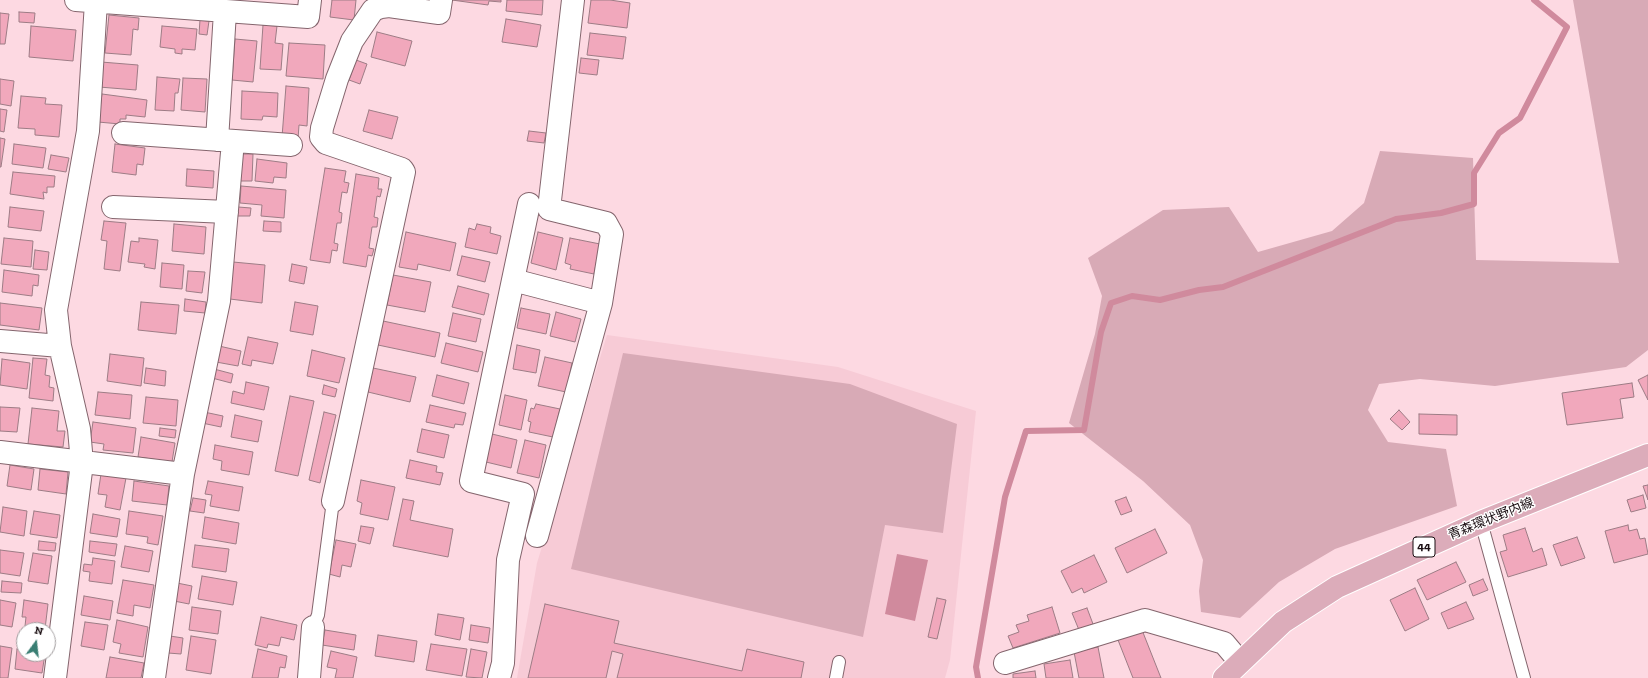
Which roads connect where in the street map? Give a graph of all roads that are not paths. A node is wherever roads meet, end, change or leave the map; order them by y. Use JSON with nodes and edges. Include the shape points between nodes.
{"nodes":[{"id":1,"x":310,"y":0,"type":"edge"},
{"id":2,"x":441,"y":0,"type":"edge"},
{"id":3,"x":573,"y":0,"type":"edge"},
{"id":4,"x":86,"y":1,"type":"edge"},
{"id":5,"x":176,"y":4,"type":"edge"},
{"id":6,"x":225,"y":12,"type":"junction"},
{"id":7,"x":122,"y":133,"type":"dead end"},
{"id":8,"x":225,"y":140,"type":"junction"},
{"id":9,"x":291,"y":145,"type":"dead end"},
{"id":10,"x":528,"y":204,"type":"dead end"},
{"id":11,"x":113,"y":207,"type":"dead end"},
{"id":12,"x":227,"y":212,"type":"junction"},
{"id":13,"x":513,"y":280,"type":"junction"},
{"id":14,"x":601,"y":303,"type":"junction"},
{"id":15,"x":0,"y":341,"type":"edge"},
{"id":16,"x":60,"y":346,"type":"junction"},
{"id":17,"x":0,"y":452,"type":"edge"},
{"id":18,"x":1648,"y":455,"type":"edge"},
{"id":19,"x":82,"y":463,"type":"junction"},
{"id":20,"x":183,"y":474,"type":"junction"},
{"id":21,"x":333,"y":501,"type":"joint"},
{"id":22,"x":1481,"y":522,"type":"junction"},
{"id":23,"x":536,"y":536,"type":"dead end"},
{"id":24,"x":313,"y":627,"type":"joint"},
{"id":25,"x":840,"y":662,"type":"dead end"},
{"id":26,"x":1240,"y":662,"type":"junction"},
{"id":27,"x":1005,"y":663,"type":"dead end"},
{"id":28,"x":55,"y":678,"type":"edge"},
{"id":29,"x":154,"y":678,"type":"edge"},
{"id":30,"x":309,"y":678,"type":"edge"},
{"id":31,"x":499,"y":678,"type":"edge"},
{"id":32,"x":836,"y":678,"type":"edge"},
{"id":33,"x":1224,"y":678,"type":"edge"},
{"id":34,"x":1524,"y":678,"type":"edge"}],
"edges":[{"from":1,"to":6,"type":"street","via":[[308,17]]},
{"from":2,"to":21,"type":"street","via":[[439,13],[389,6],[373,10],[352,41],[322,128],[322,138],[326,143],[402,169],[404,172]]},
{"from":3,"to":14,"type":"street","via":[[549,209],[606,223],[612,234]]},
{"from":4,"to":5,"type":"street"},
{"from":4,"to":16,"type":"street","via":[[88,131],[56,310]]},
{"from":5,"to":6,"type":"street"},
{"from":6,"to":8,"type":"street"},
{"from":7,"to":8,"type":"street"},
{"from":8,"to":9,"type":"street"},
{"from":8,"to":12,"type":"street"},
{"from":10,"to":13,"type":"street"},
{"from":11,"to":12,"type":"street"},
{"from":12,"to":20,"type":"street","via":[[219,301]]},
{"from":13,"to":14,"type":"street"},
{"from":13,"to":31,"type":"street","via":[[471,481],[523,494],[508,560],[503,663]]},
{"from":14,"to":23,"type":"street"},
{"from":15,"to":16,"type":"street"},
{"from":16,"to":19,"type":"street","via":[[79,429]]},
{"from":17,"to":19,"type":"street"},
{"from":18,"to":22,"type":"main road","name":"青森環状野内線","number":"44"},
{"from":19,"to":20,"type":"street"},
{"from":19,"to":28,"type":"street"},
{"from":20,"to":29,"type":"street"},
{"from":21,"to":24,"type":"lane","via":[[318,614]]},
{"from":22,"to":26,"type":"main road","name":"青森環状野内線","number":"44","via":[[1337,587],[1283,622]]},
{"from":22,"to":34,"type":"lane"},
{"from":24,"to":30,"type":"street"},
{"from":25,"to":32,"type":"lane"},
{"from":26,"to":27,"type":"street","via":[[1224,643],[1145,620]]},
{"from":26,"to":33,"type":"main road","name":"青森環状野内線","number":"44"}]}
